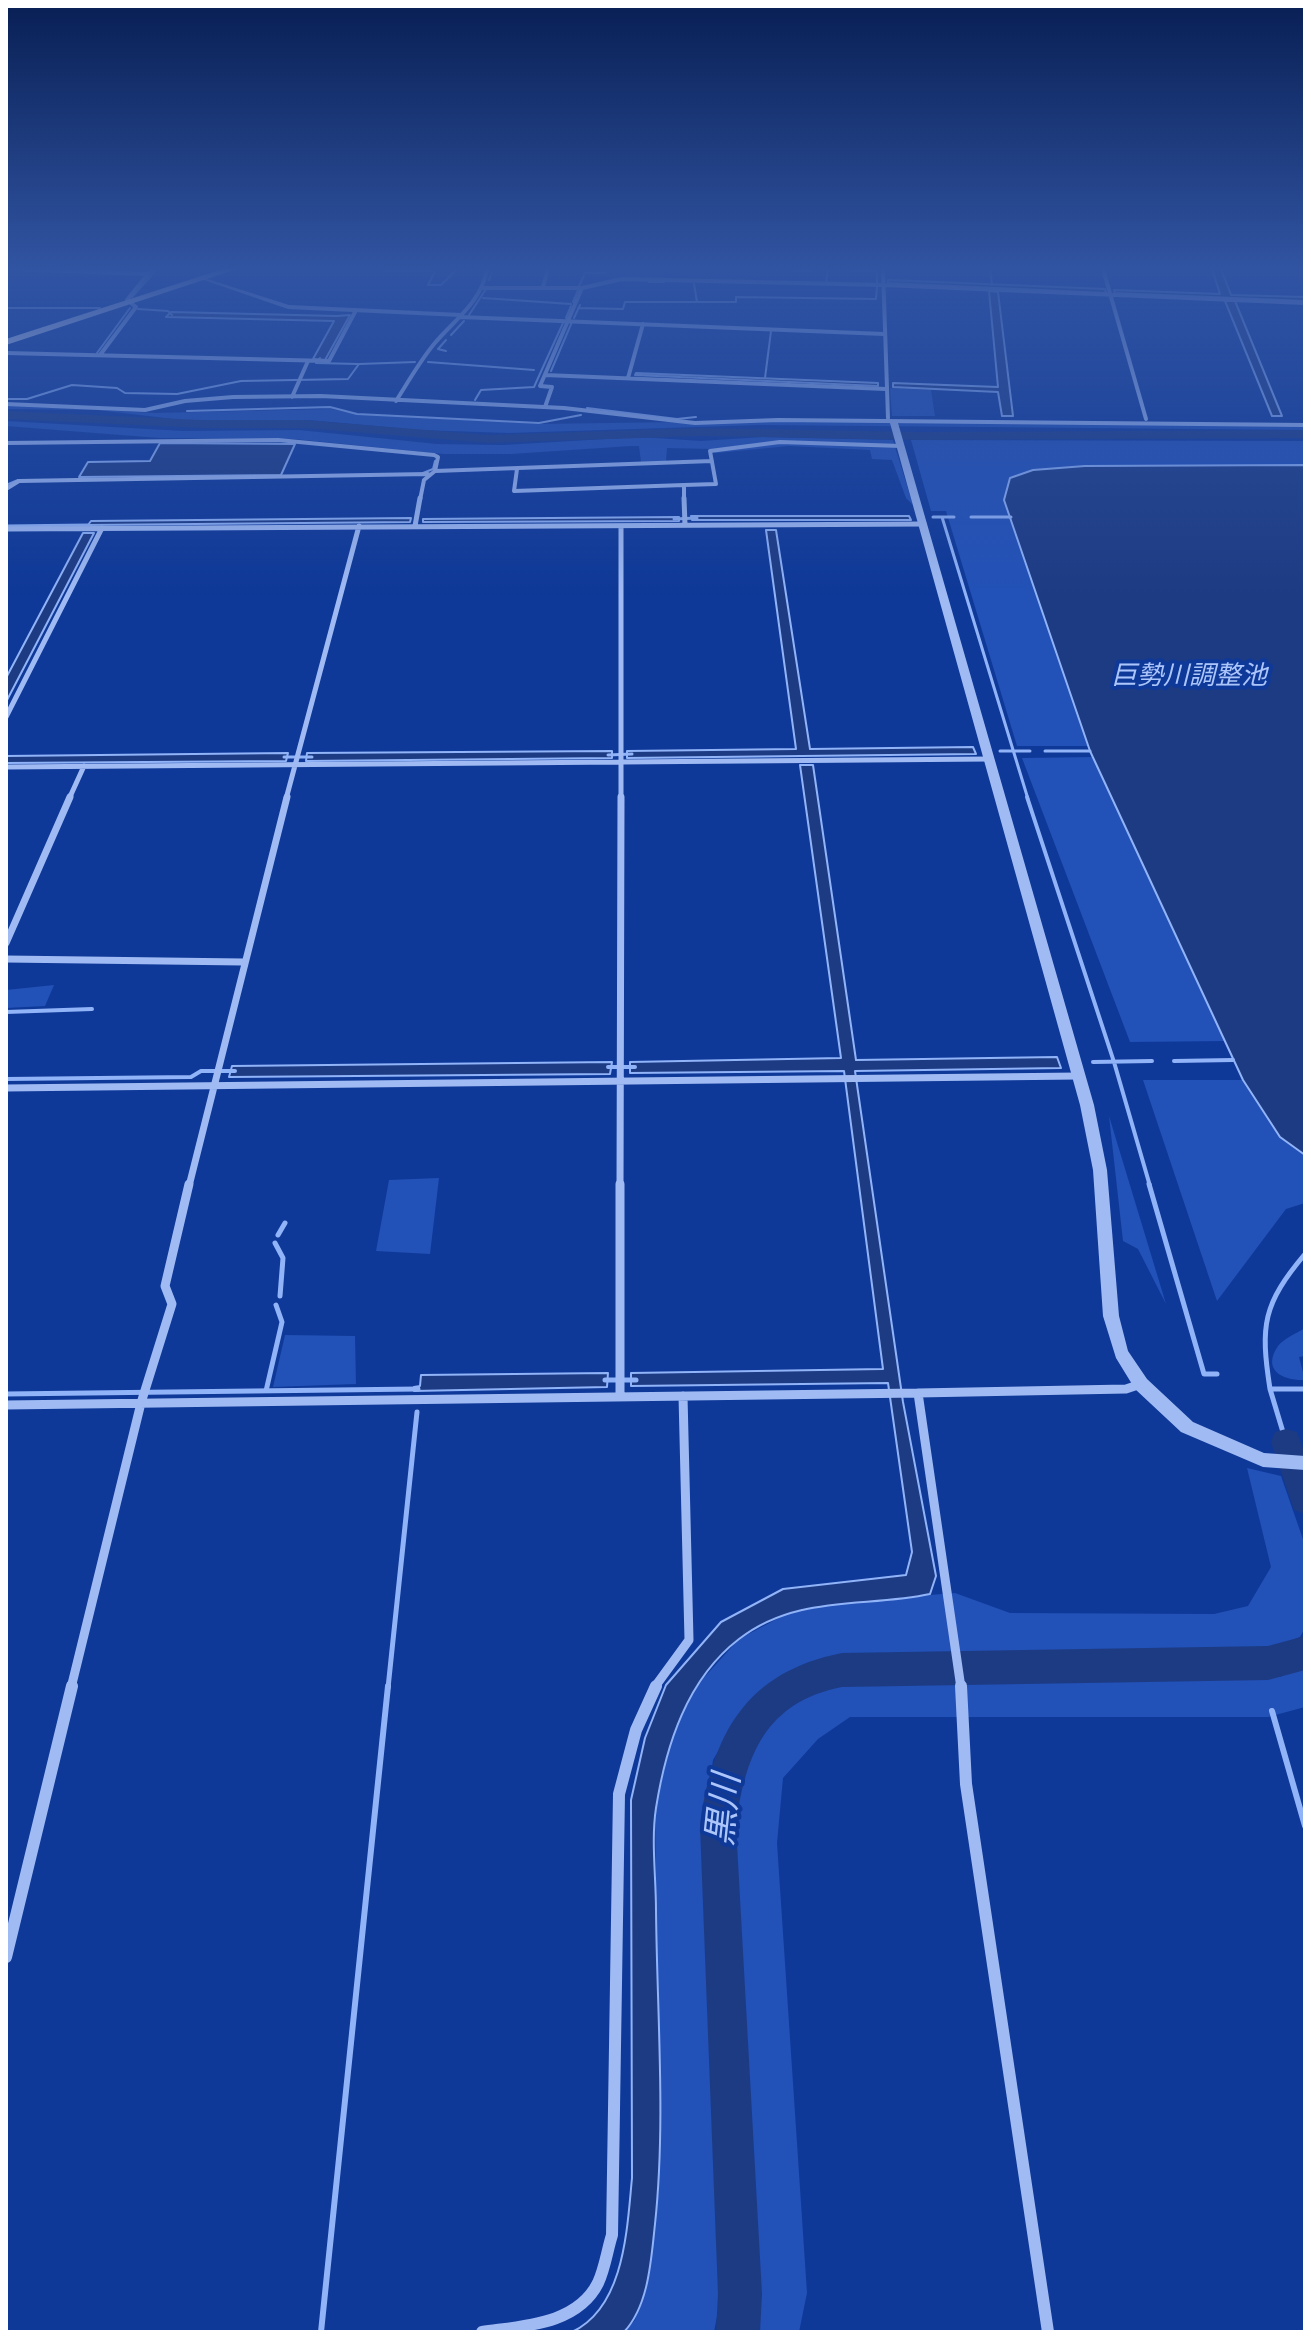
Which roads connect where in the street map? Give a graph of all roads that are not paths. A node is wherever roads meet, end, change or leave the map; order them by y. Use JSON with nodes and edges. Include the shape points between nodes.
{"nodes":[{"id":1,"x":298,"y":378,"type":"edge"},
{"id":2,"x":411,"y":378,"type":"edge"},
{"id":3,"x":544,"y":378,"type":"edge"},
{"id":4,"x":702,"y":378,"type":"edge"},
{"id":5,"x":886,"y":378,"type":"edge"},
{"id":6,"x":1135,"y":378,"type":"edge"},
{"id":7,"x":886,"y":386,"type":"junction"},
{"id":8,"x":292,"y":397,"type":"junction"},
{"id":9,"x":396,"y":401,"type":"junction"},
{"id":10,"x":6,"y":404,"type":"edge"},
{"id":11,"x":545,"y":407,"type":"junction"},
{"id":12,"x":1146,"y":419,"type":"dead end"},
{"id":13,"x":891,"y":420,"type":"junction"},
{"id":14,"x":1305,"y":425,"type":"edge"},
{"id":15,"x":6,"y":443,"type":"edge"},
{"id":16,"x":901,"y":446,"type":"junction"},
{"id":17,"x":712,"y":461,"type":"junction"},
{"id":18,"x":517,"y":469,"type":"junction"},
{"id":19,"x":435,"y":471,"type":"junction"},
{"id":20,"x":428,"y":474,"type":"junction"},
{"id":21,"x":684,"y":485,"type":"junction"},
{"id":22,"x":6,"y":489,"type":"edge"},
{"id":23,"x":685,"y":521,"type":"junction"},
{"id":24,"x":416,"y":522,"type":"junction"},
{"id":25,"x":924,"y":524,"type":"junction"},
{"id":26,"x":359,"y":526,"type":"junction"},
{"id":27,"x":621,"y":526,"type":"junction"},
{"id":28,"x":6,"y":529,"type":"edge"},
{"id":29,"x":95,"y":529,"type":"junction"},
{"id":30,"x":6,"y":717,"type":"edge"},
{"id":31,"x":620,"y":757,"type":"junction"},
{"id":32,"x":295,"y":759,"type":"junction"},
{"id":33,"x":990,"y":759,"type":"junction"},
{"id":34,"x":84,"y":766,"type":"junction"},
{"id":35,"x":6,"y":767,"type":"edge"},
{"id":36,"x":6,"y":943,"type":"edge"},
{"id":37,"x":6,"y":959,"type":"edge"},
{"id":38,"x":243,"y":962,"type":"junction"},
{"id":39,"x":622,"y":1072,"type":"junction"},
{"id":40,"x":216,"y":1076,"type":"junction"},
{"id":41,"x":1078,"y":1076,"type":"junction"},
{"id":42,"x":6,"y":1088,"type":"edge"},
{"id":43,"x":1141,"y":1384,"type":"junction"},
{"id":44,"x":620,"y":1391,"type":"junction"},
{"id":45,"x":913,"y":1393,"type":"junction"},
{"id":46,"x":683,"y":1396,"type":"junction"},
{"id":47,"x":141,"y":1403,"type":"junction"},
{"id":48,"x":6,"y":1405,"type":"edge"},
{"id":49,"x":1305,"y":1463,"type":"edge"},
{"id":50,"x":6,"y":1957,"type":"edge"},
{"id":51,"x":482,"y":2332,"type":"edge"},
{"id":52,"x":1048,"y":2332,"type":"edge"}],
"edges":[{"from":1,"to":8,"type":"street"},
{"from":2,"to":9,"type":"street"},
{"from":3,"to":11,"type":"street","via":[[540,386],[552,387]]},
{"from":4,"to":7,"type":"street"},
{"from":5,"to":7,"type":"street"},
{"from":6,"to":12,"type":"street"},
{"from":7,"to":13,"type":"street"},
{"from":8,"to":9,"type":"street"},
{"from":8,"to":10,"type":"street","via":[[185,401],[145,410]]},
{"from":9,"to":11,"type":"street"},
{"from":11,"to":13,"type":"street","via":[[695,423]]},
{"from":13,"to":14,"type":"street"},
{"from":13,"to":16,"type":"street"},
{"from":15,"to":19,"type":"street","via":[[302,441],[434,455]]},
{"from":16,"to":17,"type":"street","via":[[780,442],[710,451]]},
{"from":16,"to":25,"type":"street"},
{"from":17,"to":18,"type":"street"},
{"from":17,"to":21,"type":"street","via":[[716,484]]},
{"from":18,"to":19,"type":"street"},
{"from":18,"to":21,"type":"street","via":[[514,491]]},
{"from":19,"to":20,"type":"street"},
{"from":20,"to":22,"type":"street","via":[[19,481]]},
{"from":20,"to":24,"type":"street"},
{"from":21,"to":23,"type":"street"},
{"from":23,"to":25,"type":"street"},
{"from":23,"to":27,"type":"street"},
{"from":24,"to":26,"type":"street"},
{"from":24,"to":27,"type":"street"},
{"from":25,"to":33,"type":"street"},
{"from":26,"to":29,"type":"street"},
{"from":26,"to":32,"type":"street"},
{"from":27,"to":31,"type":"street"},
{"from":28,"to":29,"type":"street"},
{"from":29,"to":30,"type":"street"},
{"from":31,"to":32,"type":"street"},
{"from":31,"to":33,"type":"street"},
{"from":31,"to":39,"type":"street"},
{"from":32,"to":34,"type":"street"},
{"from":32,"to":38,"type":"street"},
{"from":33,"to":41,"type":"street"},
{"from":34,"to":35,"type":"street"},
{"from":34,"to":36,"type":"street"},
{"from":37,"to":38,"type":"street"},
{"from":38,"to":40,"type":"street"},
{"from":39,"to":40,"type":"street"},
{"from":39,"to":41,"type":"street","via":[[842,1080]]},
{"from":39,"to":44,"type":"street"},
{"from":40,"to":42,"type":"street"},
{"from":40,"to":47,"type":"street","via":[[165,1286],[172,1304]]},
{"from":41,"to":43,"type":"street","via":[[1100,1170],[1111,1316],[1121,1353]]},
{"from":43,"to":45,"type":"street","via":[[1126,1389]]},
{"from":43,"to":49,"type":"street","via":[[1187,1427],[1263,1460]]},
{"from":44,"to":46,"type":"street"},
{"from":44,"to":47,"type":"street"},
{"from":45,"to":46,"type":"street"},
{"from":45,"to":52,"type":"street","via":[[955,1637],[966,1784]]},
{"from":46,"to":51,"type":"street","via":[[689,1640],[659,1675],[632,1736],[619,1794],[612,2235],[597,2286],[578,2309]]},
{"from":47,"to":48,"type":"street"},
{"from":47,"to":50,"type":"street"}]}
